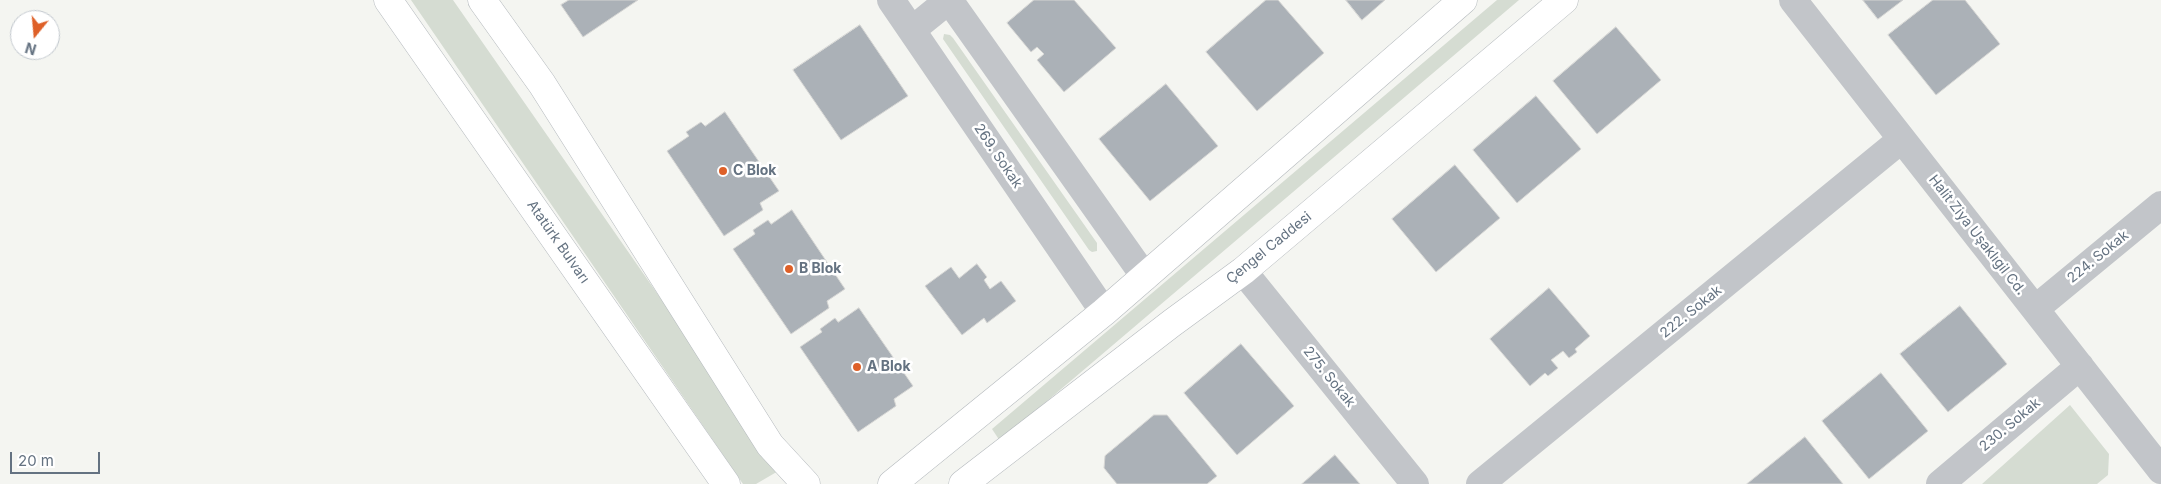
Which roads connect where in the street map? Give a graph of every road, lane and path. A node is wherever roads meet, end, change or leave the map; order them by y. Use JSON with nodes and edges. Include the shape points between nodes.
{"nodes":[{"id":1,"x":388,"y":0,"type":"edge"},
{"id":2,"x":482,"y":0,"type":"edge"},
{"id":3,"x":892,"y":0,"type":"edge"},
{"id":4,"x":949,"y":0,"type":"edge"},
{"id":5,"x":1463,"y":0,"type":"edge"},
{"id":6,"x":1564,"y":0,"type":"edge"},
{"id":7,"x":1792,"y":0,"type":"edge"},
{"id":8,"x":912,"y":30,"type":"junction"},
{"id":9,"x":1902,"y":139,"type":"junction"},
{"id":10,"x":2161,"y":205,"type":"edge"},
{"id":11,"x":1244,"y":271,"type":"junction"},
{"id":12,"x":1145,"y":277,"type":"junction"},
{"id":13,"x":2035,"y":308,"type":"junction"},
{"id":14,"x":1104,"y":312,"type":"junction"},
{"id":15,"x":2080,"y":366,"type":"junction"},
{"id":16,"x":2161,"y":470,"type":"edge"},
{"id":17,"x":2161,"y":478,"type":"edge"},
{"id":18,"x":726,"y":484,"type":"edge"},
{"id":19,"x":806,"y":484,"type":"edge"},
{"id":20,"x":892,"y":484,"type":"edge"},
{"id":21,"x":964,"y":484,"type":"edge"},
{"id":22,"x":1415,"y":484,"type":"edge"},
{"id":23,"x":1480,"y":484,"type":"edge"},
{"id":24,"x":1940,"y":484,"type":"edge"},
{"id":25,"x":2154,"y":484,"type":"edge"}],
"edges":[{"from":1,"to":18,"type":"main road","name":"Atatürk Bulvarı"},
{"from":2,"to":19,"type":"main road","via":[[542,84],[770,445]]},
{"from":3,"to":8,"type":"street","name":"269. Sokak"},
{"from":4,"to":8,"type":"street"},
{"from":4,"to":12,"type":"street"},
{"from":5,"to":12,"type":"main road"},
{"from":6,"to":11,"type":"main road","name":"Çengel Caddesi"},
{"from":7,"to":9,"type":"street","name":"Halit Ziya Uşaklıgil Cd."},
{"from":8,"to":14,"type":"street","name":"269. Sokak"},
{"from":9,"to":13,"type":"street","name":"Halit Ziya Uşaklıgil Cd."},
{"from":9,"to":23,"type":"street","name":"222. Sokak"},
{"from":10,"to":13,"type":"street","name":"224. Sokak"},
{"from":11,"to":21,"type":"main road","name":"Çengel Caddesi"},
{"from":11,"to":22,"type":"street","name":"275. Sokak"},
{"from":12,"to":14,"type":"main road"},
{"from":13,"to":15,"type":"street","name":"Halit Ziya Uşaklıgil Cd."},
{"from":14,"to":20,"type":"main road"},
{"from":15,"to":16,"type":"street","name":"Halit Ziya Uşaklıgil Cd."},
{"from":15,"to":24,"type":"street","name":"230. Sokak"},
{"from":17,"to":25,"type":"street"}]}
